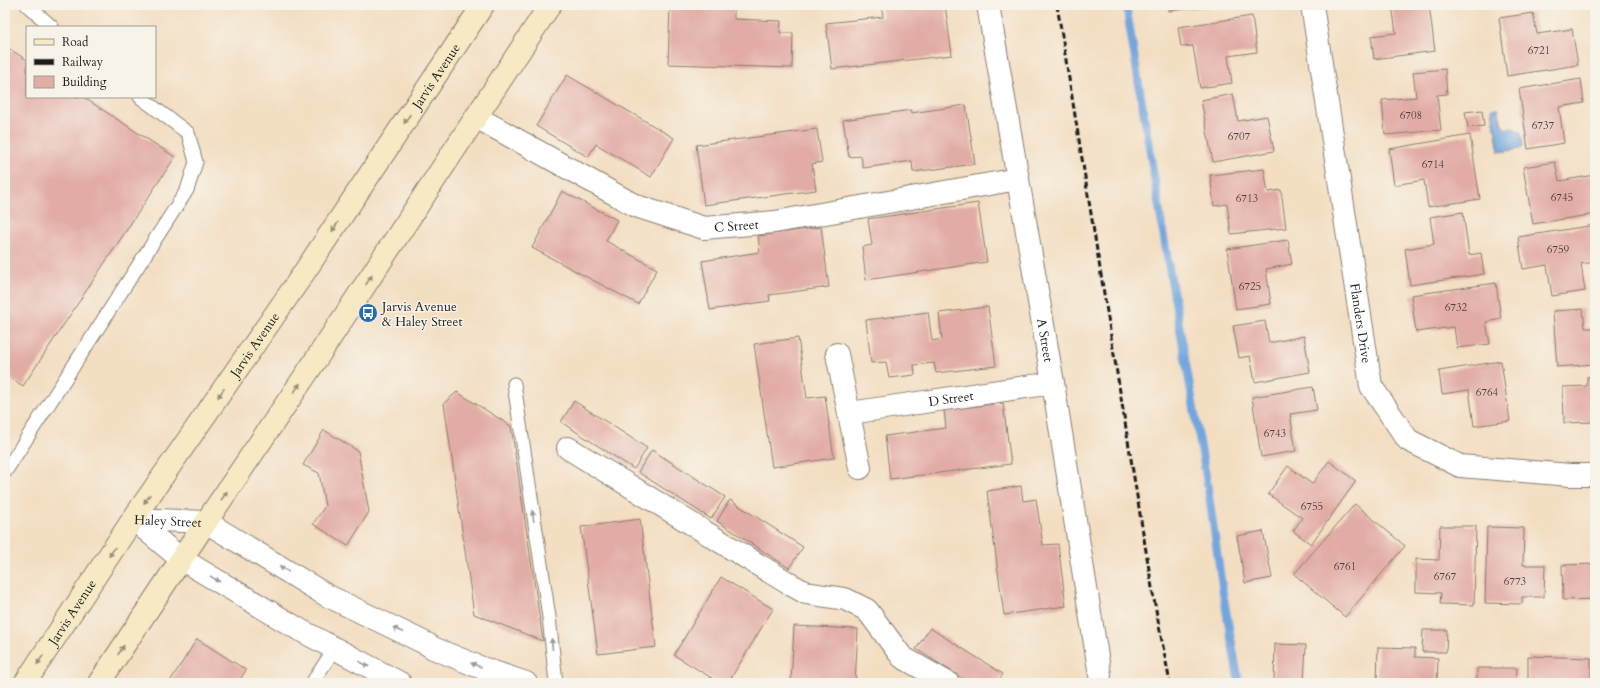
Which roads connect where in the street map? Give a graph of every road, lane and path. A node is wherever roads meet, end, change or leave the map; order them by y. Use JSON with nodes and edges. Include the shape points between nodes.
{"nodes":[{"id":1,"x":27,"y":5,"type":"edge"},
{"id":2,"x":483,"y":5,"type":"edge"},
{"id":3,"x":550,"y":5,"type":"edge"},
{"id":4,"x":988,"y":5,"type":"edge"},
{"id":5,"x":1312,"y":5,"type":"edge"},
{"id":6,"x":51,"y":26,"type":"edge"},
{"id":7,"x":141,"y":98,"type":"edge"},
{"id":8,"x":476,"y":117,"type":"junction"},
{"id":9,"x":1018,"y":179,"type":"junction"},
{"id":10,"x":837,"y":354,"type":"dead end"},
{"id":11,"x":1053,"y":383,"type":"junction"},
{"id":12,"x":514,"y":384,"type":"dead end"},
{"id":13,"x":850,"y":413,"type":"junction"},
{"id":14,"x":568,"y":448,"type":"dead end"},
{"id":15,"x":860,"y":468,"type":"dead end"},
{"id":16,"x":5,"y":472,"type":"edge"},
{"id":17,"x":1595,"y":475,"type":"edge"},
{"id":18,"x":133,"y":519,"type":"junction"},
{"id":19,"x":206,"y":522,"type":"junction"},
{"id":20,"x":181,"y":559,"type":"junction"},
{"id":21,"x":335,"y":648,"type":"junction"},
{"id":22,"x":1100,"y":675,"type":"dead end"},
{"id":23,"x":25,"y":683,"type":"edge"},
{"id":24,"x":99,"y":683,"type":"edge"},
{"id":25,"x":312,"y":683,"type":"edge"},
{"id":26,"x":400,"y":683,"type":"edge"},
{"id":27,"x":526,"y":683,"type":"edge"},
{"id":28,"x":556,"y":683,"type":"edge"},
{"id":29,"x":948,"y":683,"type":"edge"}],
"edges":[{"from":1,"to":6,"type":"lane"},
{"from":2,"to":18,"type":"main road","name":"Jarvis Avenue","one_way":true,"via":[[299,280]]},
{"from":3,"to":8,"type":"main road"},
{"from":4,"to":9,"type":"street","name":"A Street"},
{"from":5,"to":17,"type":"street","name":"Flanders Drive","via":[[1371,386],[1408,440],[1460,466]]},
{"from":7,"to":16,"type":"lane","via":[[188,133],[196,162],[187,190]]},
{"from":8,"to":9,"type":"street","name":"C Street","via":[[636,206],[704,228],[776,222]]},
{"from":19,"to":8,"type":"main road","one_way":true},
{"from":9,"to":11,"type":"street","name":"A Street"},
{"from":10,"to":13,"type":"street"},
{"from":11,"to":13,"type":"street","name":"D Street"},
{"from":11,"to":22,"type":"street","name":"A Street"},
{"from":28,"to":12,"type":"lane","one_way":true,"via":[[550,617]]},
{"from":13,"to":15,"type":"street"},
{"from":14,"to":29,"type":"street","via":[[806,593],[844,599],[867,610],[902,657]]},
{"from":18,"to":19,"type":"street","name":"Haley Street"},
{"from":18,"to":20,"type":"street","name":"Haley Street"},
{"from":18,"to":23,"type":"main road","name":"Jarvis Avenue","one_way":true},
{"from":19,"to":20,"type":"main road"},
{"from":27,"to":19,"type":"street","name":"Haley Street","one_way":true,"via":[[433,648],[326,594]]},
{"from":20,"to":21,"type":"street","name":"Haley Street","one_way":true},
{"from":24,"to":20,"type":"main road","one_way":true},
{"from":21,"to":25,"type":"lane"},
{"from":21,"to":26,"type":"street","name":"Haley Street","one_way":true}]}
